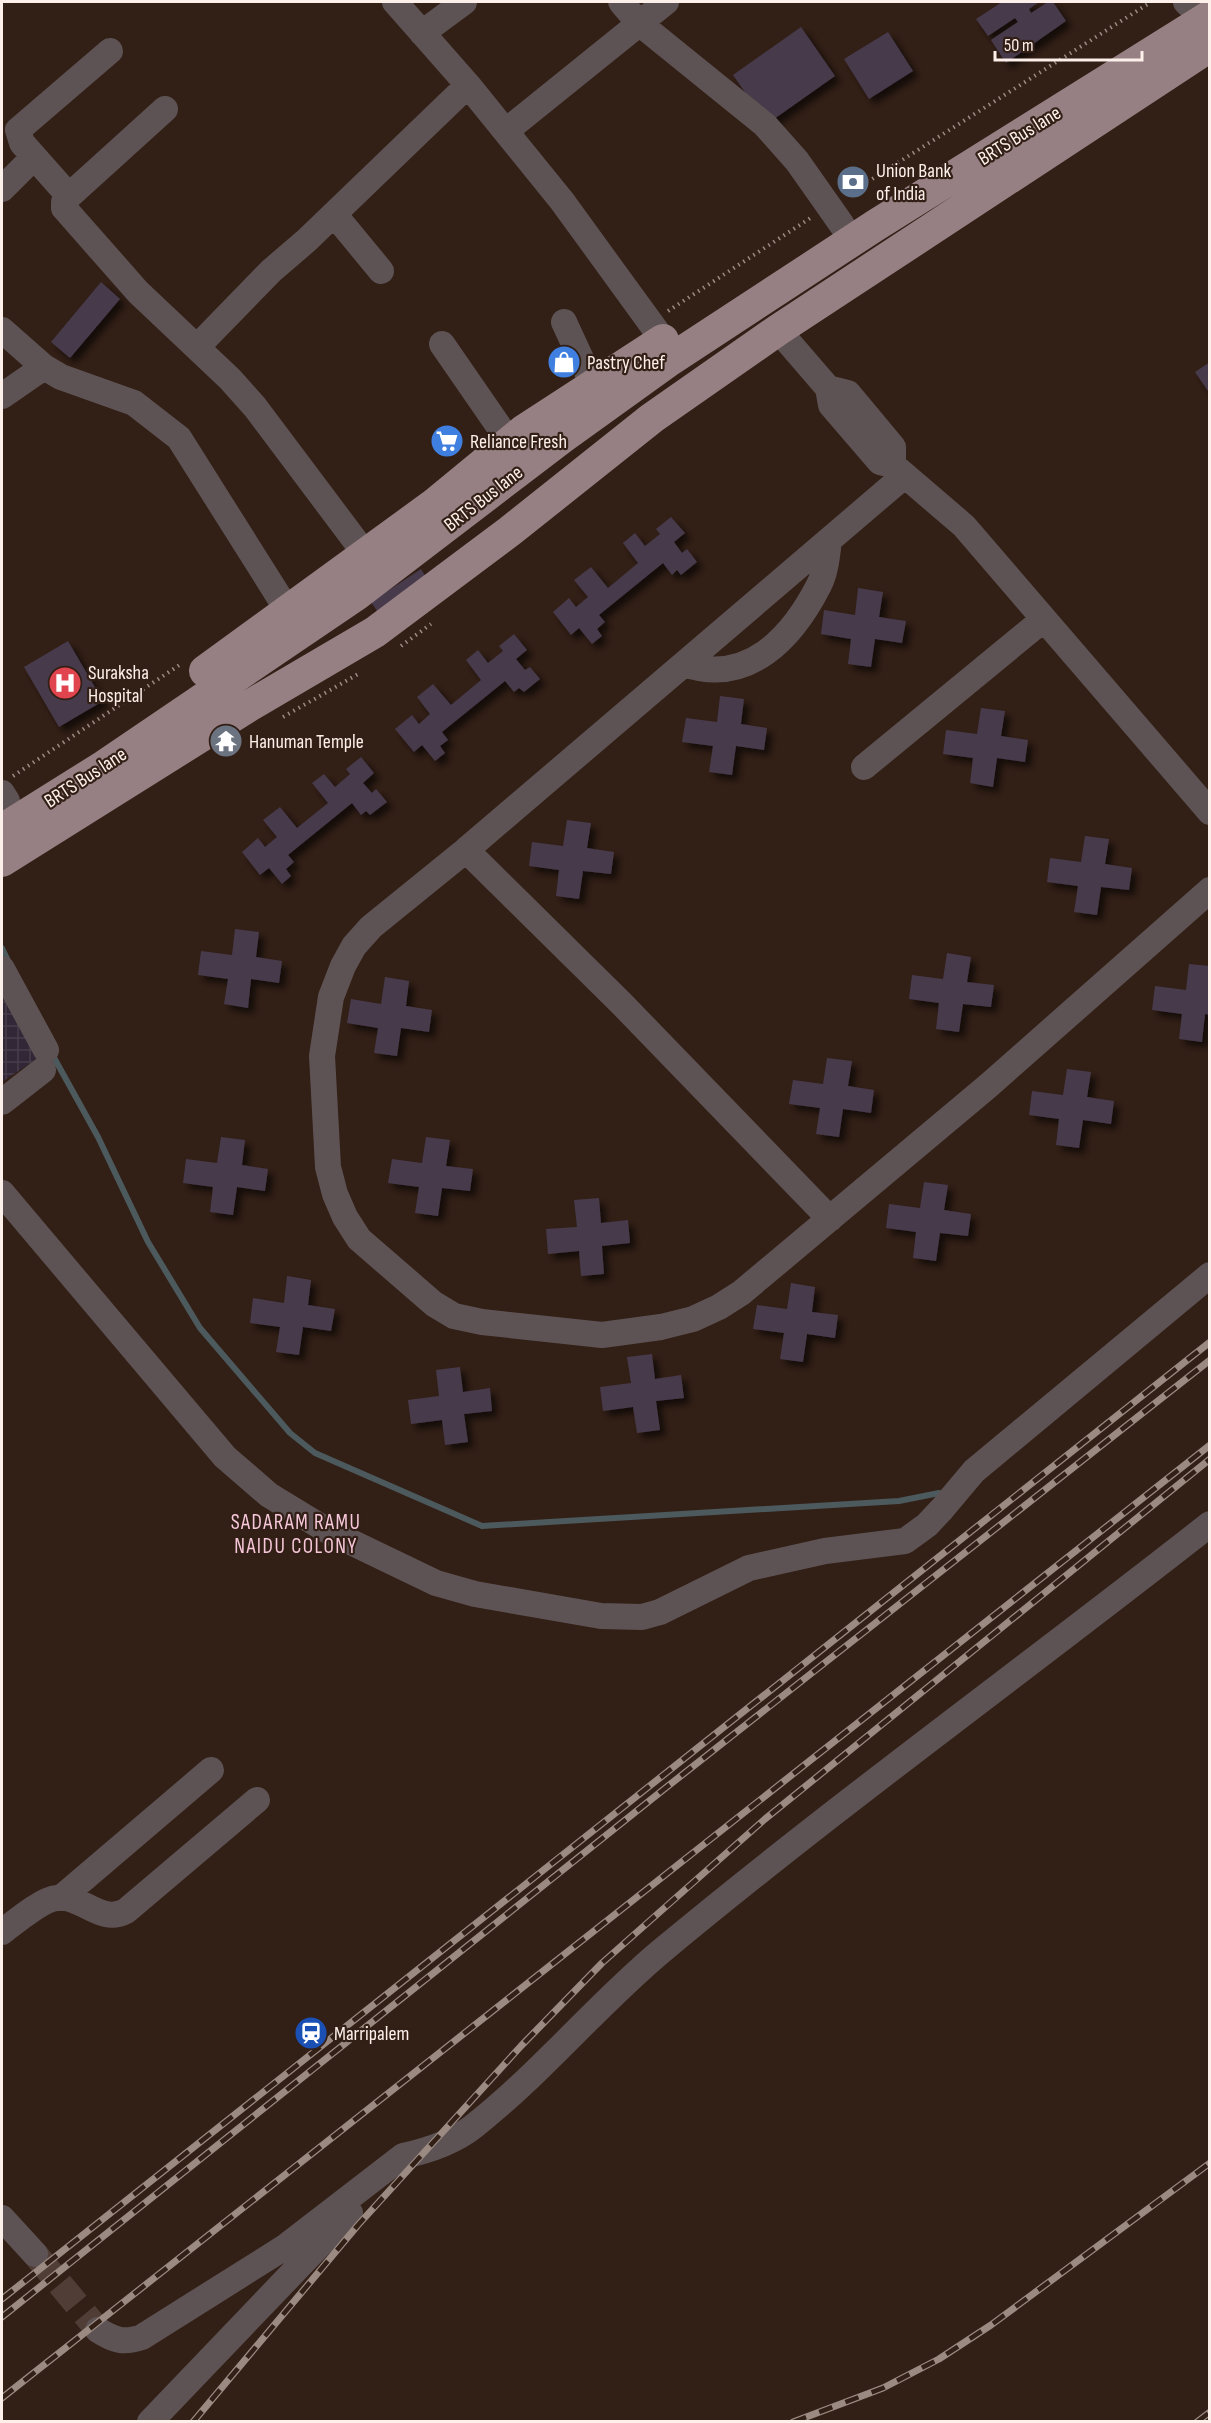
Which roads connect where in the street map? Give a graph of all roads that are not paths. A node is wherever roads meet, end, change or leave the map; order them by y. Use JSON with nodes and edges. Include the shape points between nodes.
{"nodes":[{"id":1,"x":395,"y":2,"type":"edge"},
{"id":2,"x":464,"y":2,"type":"edge"},
{"id":3,"x":621,"y":2,"type":"edge"},
{"id":4,"x":666,"y":2,"type":"edge"},
{"id":5,"x":1194,"y":6,"type":"edge"},
{"id":6,"x":639,"y":23,"type":"junction"},
{"id":7,"x":422,"y":33,"type":"junction"},
{"id":8,"x":1209,"y":46,"type":"edge"},
{"id":9,"x":110,"y":51,"type":"dead end"},
{"id":10,"x":468,"y":85,"type":"junction"},
{"id":11,"x":165,"y":109,"type":"dead end"},
{"id":12,"x":506,"y":131,"type":"junction"},
{"id":13,"x":34,"y":157,"type":"junction"},
{"id":14,"x":2,"y":189,"type":"edge"},
{"id":15,"x":69,"y":196,"type":"junction"},
{"id":16,"x":334,"y":214,"type":"junction"},
{"id":17,"x":842,"y":225,"type":"junction"},
{"id":18,"x":381,"y":271,"type":"dead end"},
{"id":19,"x":564,"y":322,"type":"dead end"},
{"id":20,"x":2,"y":330,"type":"edge"},
{"id":21,"x":778,"y":330,"type":"junction"},
{"id":22,"x":663,"y":340,"type":"junction"},
{"id":23,"x":442,"y":344,"type":"dead end"},
{"id":24,"x":197,"y":347,"type":"junction"},
{"id":25,"x":44,"y":367,"type":"junction"},
{"id":26,"x":593,"y":386,"type":"junction"},
{"id":27,"x":2,"y":396,"type":"edge"},
{"id":28,"x":509,"y":441,"type":"junction"},
{"id":29,"x":899,"y":470,"type":"junction"},
{"id":30,"x":830,"y":540,"type":"junction"},
{"id":31,"x":366,"y":555,"type":"junction"},
{"id":32,"x":288,"y":611,"type":"junction"},
{"id":33,"x":1044,"y":619,"type":"junction"},
{"id":34,"x":684,"y":663,"type":"junction"},
{"id":35,"x":864,"y":767,"type":"dead end"},
{"id":36,"x":3,"y":807,"type":"edge"},
{"id":37,"x":1209,"y":812,"type":"edge"},
{"id":38,"x":466,"y":850,"type":"junction"},
{"id":39,"x":2,"y":861,"type":"edge"},
{"id":40,"x":1209,"y":890,"type":"edge"},
{"id":41,"x":2,"y":969,"type":"edge"},
{"id":42,"x":2,"y":1102,"type":"edge"},
{"id":43,"x":2,"y":1193,"type":"edge"},
{"id":44,"x":830,"y":1219,"type":"junction"},
{"id":45,"x":1209,"y":1275,"type":"edge"},
{"id":46,"x":1209,"y":1524,"type":"edge"},
{"id":47,"x":211,"y":1770,"type":"dead end"},
{"id":48,"x":257,"y":1800,"type":"dead end"},
{"id":49,"x":61,"y":1898,"type":"junction"},
{"id":50,"x":2,"y":1932,"type":"edge"},
{"id":51,"x":404,"y":2156,"type":"junction"},
{"id":52,"x":2,"y":2218,"type":"edge"},
{"id":53,"x":35,"y":2254,"type":"tunnel mouth"},
{"id":54,"x":98,"y":2330,"type":"tunnel mouth"},
{"id":55,"x":150,"y":2421,"type":"edge"}],
"edges":[{"from":1,"to":7,"type":"street"},
{"from":2,"to":7,"type":"street"},
{"from":3,"to":6,"type":"street"},
{"from":4,"to":6,"type":"street"},
{"from":5,"to":17,"type":"main road"},
{"from":5,"to":36,"type":"main road","name":"BRTS Bus lane","via":[[876,225],[670,360],[356,595],[104,766]]},
{"from":6,"to":12,"type":"street"},
{"from":6,"to":17,"type":"street","via":[[765,124],[797,161]]},
{"from":7,"to":10,"type":"street"},
{"from":8,"to":21,"type":"main road"},
{"from":9,"to":13,"type":"street","via":[[18,130],[22,143]]},
{"from":10,"to":12,"type":"street"},
{"from":10,"to":16,"type":"street"},
{"from":11,"to":15,"type":"street"},
{"from":12,"to":22,"type":"street"},
{"from":13,"to":14,"type":"street"},
{"from":13,"to":15,"type":"street"},
{"from":15,"to":24,"type":"street","via":[[64,202],[68,214],[138,291]]},
{"from":16,"to":18,"type":"street"},
{"from":16,"to":24,"type":"street","via":[[263,278]]},
{"from":17,"to":22,"type":"main road"},
{"from":19,"to":26,"type":"street"},
{"from":20,"to":25,"type":"street"},
{"from":21,"to":29,"type":"street","via":[[828,388],[848,393],[893,447]]},
{"from":21,"to":39,"type":"main road","via":[[652,418],[401,614]]},
{"from":22,"to":26,"type":"main road"},
{"from":23,"to":28,"type":"street"},
{"from":24,"to":31,"type":"street","via":[[255,408]]},
{"from":25,"to":27,"type":"street"},
{"from":25,"to":32,"type":"street","via":[[134,403],[179,438]]},
{"from":26,"to":28,"type":"main road"},
{"from":28,"to":31,"type":"main road"},
{"from":29,"to":30,"type":"street"},
{"from":29,"to":33,"type":"street","via":[[964,526]]},
{"from":30,"to":34,"type":"street"},
{"from":30,"to":34,"type":"street","via":[[820,585],[773,649],[751,662],[718,671]]},
{"from":31,"to":32,"type":"main road"},
{"from":32,"to":36,"type":"main road","via":[[153,709]]},
{"from":33,"to":35,"type":"street"},
{"from":33,"to":37,"type":"street"},
{"from":34,"to":38,"type":"street"},
{"from":38,"to":44,"type":"street"},
{"from":38,"to":44,"type":"street","via":[[371,927],[354,946],[331,997],[322,1056],[328,1167],[345,1217],[359,1239],[434,1304],[454,1316],[602,1335],[661,1328],[719,1308]]},
{"from":40,"to":44,"type":"street","via":[[988,1086]]},
{"from":41,"to":42,"type":"street","via":[[45,1060]]},
{"from":43,"to":45,"type":"street","via":[[225,1457],[269,1495],[328,1531],[436,1583],[601,1616],[642,1617],[660,1612],[748,1568],[825,1551],[905,1541],[927,1525],[974,1471]]},
{"from":46,"to":51,"type":"street","via":[[1079,1627],[992,1689],[666,1947],[473,2127],[425,2151]]},
{"from":47,"to":49,"type":"street"},
{"from":48,"to":49,"type":"street","via":[[117,1916]]},
{"from":49,"to":50,"type":"street","via":[[49,1900]]},
{"from":51,"to":54,"type":"street","via":[[285,2247],[142,2337],[126,2343],[112,2340]]},
{"from":51,"to":55,"type":"street"},
{"from":52,"to":53,"type":"street"}]}
